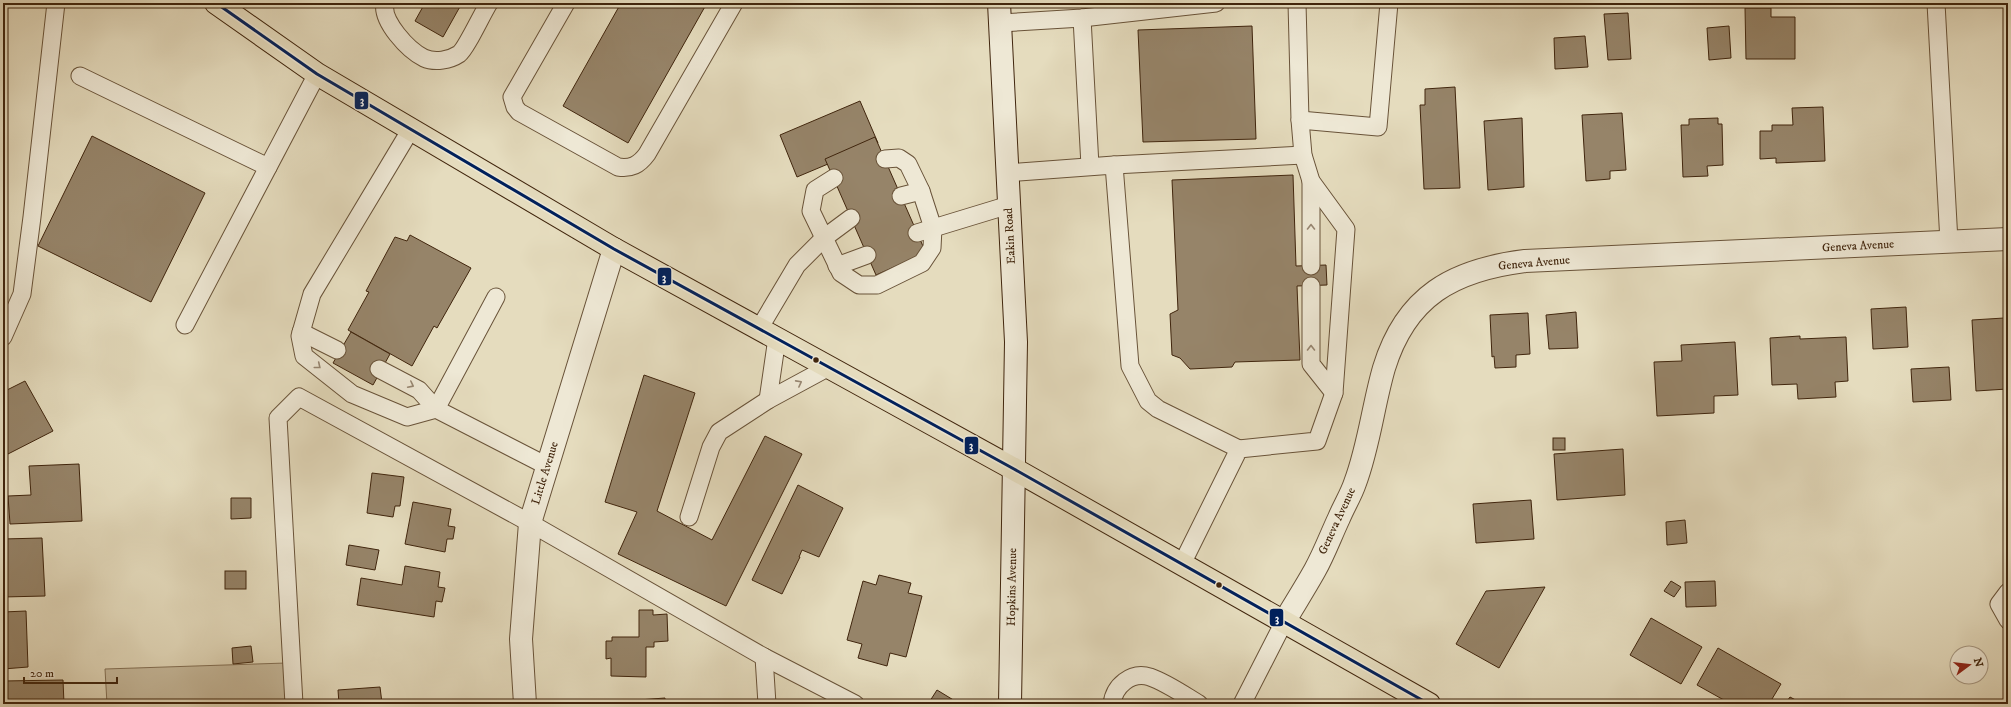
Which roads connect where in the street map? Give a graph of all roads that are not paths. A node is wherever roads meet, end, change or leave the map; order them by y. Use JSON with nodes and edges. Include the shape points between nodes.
{"nodes":[{"id":1,"x":56,"y":3,"type":"edge"},
{"id":2,"x":216,"y":3,"type":"edge"},
{"id":3,"x":385,"y":3,"type":"edge"},
{"id":4,"x":489,"y":3,"type":"edge"},
{"id":5,"x":566,"y":3,"type":"edge"},
{"id":6,"x":734,"y":3,"type":"edge"},
{"id":7,"x":1216,"y":3,"type":"edge"},
{"id":8,"x":1297,"y":3,"type":"edge"},
{"id":9,"x":1389,"y":3,"type":"edge"},
{"id":10,"x":1936,"y":3,"type":"edge"},
{"id":11,"x":999,"y":13,"type":"edge"},
{"id":12,"x":1082,"y":18,"type":"junction"},
{"id":13,"x":317,"y":74,"type":"junction"},
{"id":14,"x":80,"y":76,"type":"dead end"},
{"id":15,"x":1300,"y":120,"type":"junction"},
{"id":16,"x":411,"y":129,"type":"junction"},
{"id":17,"x":1303,"y":155,"type":"junction"},
{"id":18,"x":885,"y":159,"type":"dead end"},
{"id":19,"x":1114,"y":165,"type":"junction"},
{"id":20,"x":1090,"y":166,"type":"junction"},
{"id":21,"x":268,"y":167,"type":"junction"},
{"id":22,"x":1007,"y":173,"type":"junction"},
{"id":23,"x":834,"y":178,"type":"dead end"},
{"id":24,"x":1311,"y":181,"type":"junction"},
{"id":25,"x":921,"y":191,"type":"junction"},
{"id":26,"x":901,"y":196,"type":"dead end"},
{"id":27,"x":1008,"y":205,"type":"junction"},
{"id":28,"x":851,"y":218,"type":"dead end"},
{"id":29,"x":925,"y":230,"type":"junction"},
{"id":30,"x":824,"y":238,"type":"junction"},
{"id":31,"x":2008,"y":240,"type":"edge"},
{"id":32,"x":1949,"y":242,"type":"junction"},
{"id":33,"x":614,"y":249,"type":"junction"},
{"id":34,"x":867,"y":255,"type":"dead end"},
{"id":35,"x":837,"y":266,"type":"junction"},
{"id":36,"x":1311,"y":266,"type":"dead end"},
{"id":37,"x":1310,"y":286,"type":"dead end"},
{"id":38,"x":496,"y":297,"type":"dead end"},
{"id":39,"x":185,"y":325,"type":"dead end"},
{"id":40,"x":301,"y":332,"type":"junction"},
{"id":41,"x":768,"y":334,"type":"junction"},
{"id":42,"x":3,"y":337,"type":"edge"},
{"id":43,"x":337,"y":350,"type":"dead end"},
{"id":44,"x":829,"y":367,"type":"junction"},
{"id":45,"x":379,"y":369,"type":"dead end"},
{"id":46,"x":1334,"y":393,"type":"junction"},
{"id":47,"x":768,"y":400,"type":"junction"},
{"id":48,"x":436,"y":409,"type":"junction"},
{"id":49,"x":1239,"y":449,"type":"junction"},
{"id":50,"x":547,"y":466,"type":"junction"},
{"id":51,"x":1014,"y":469,"type":"junction"},
{"id":52,"x":689,"y":517,"type":"dead end"},
{"id":53,"x":530,"y":523,"type":"junction"},
{"id":54,"x":1182,"y":564,"type":"junction"},
{"id":55,"x":2008,"y":592,"type":"edge"},
{"id":56,"x":2008,"y":620,"type":"edge"},
{"id":57,"x":1284,"y":622,"type":"junction"},
{"id":58,"x":764,"y":657,"type":"junction"},
{"id":59,"x":294,"y":704,"type":"edge"},
{"id":60,"x":524,"y":704,"type":"edge"},
{"id":61,"x":767,"y":704,"type":"edge"},
{"id":62,"x":855,"y":704,"type":"edge"},
{"id":63,"x":1010,"y":704,"type":"edge"},
{"id":64,"x":1112,"y":704,"type":"edge"},
{"id":65,"x":1200,"y":704,"type":"edge"},
{"id":66,"x":1242,"y":704,"type":"edge"},
{"id":67,"x":1429,"y":704,"type":"edge"}],
"edges":[{"from":1,"to":42,"type":"lane","via":[[22,294]]},
{"from":2,"to":13,"type":"main road"},
{"from":3,"to":4,"type":"lane","via":[[384,10],[397,36],[425,58],[444,61],[461,53]]},
{"from":5,"to":6,"type":"lane","via":[[512,97],[515,107],[519,112],[618,168],[628,169],[647,154]]},
{"from":7,"to":12,"type":"lane"},
{"from":8,"to":15,"type":"lane"},
{"from":9,"to":15,"type":"lane","via":[[1378,127]]},
{"from":10,"to":32,"type":"lane"},
{"from":11,"to":12,"type":"lane"},
{"from":11,"to":22,"type":"street","name":"Eakin Road"},
{"from":12,"to":20,"type":"lane"},
{"from":13,"to":16,"type":"main road"},
{"from":13,"to":21,"type":"lane"},
{"from":14,"to":21,"type":"lane"},
{"from":15,"to":17,"type":"lane"},
{"from":16,"to":33,"type":"main road"},
{"from":16,"to":40,"type":"lane","via":[[312,294]]},
{"from":17,"to":19,"type":"lane"},
{"from":17,"to":24,"type":"lane"},
{"from":18,"to":25,"type":"lane","via":[[899,158],[908,164]]},
{"from":19,"to":20,"type":"lane"},
{"from":19,"to":49,"type":"lane","via":[[1130,366],[1148,401],[1158,409]]},
{"from":20,"to":22,"type":"lane"},
{"from":21,"to":39,"type":"lane"},
{"from":22,"to":27,"type":"street","name":"Eakin Road"},
{"from":23,"to":30,"type":"lane","via":[[816,190],[812,211]]},
{"from":36,"to":24,"type":"lane","one_way":true},
{"from":24,"to":46,"type":"lane","via":[[1346,229]]},
{"from":25,"to":26,"type":"lane"},
{"from":25,"to":29,"type":"lane"},
{"from":27,"to":29,"type":"lane"},
{"from":27,"to":51,"type":"street","name":"Eakin Road","via":[[1016,342]]},
{"from":28,"to":30,"type":"lane"},
{"from":29,"to":35,"type":"lane","via":[[932,248],[922,263],[877,285],[859,286],[841,273]]},
{"from":30,"to":35,"type":"lane"},
{"from":30,"to":41,"type":"lane","via":[[797,265]]},
{"from":31,"to":32,"type":"street","name":"Geneva Avenue"},
{"from":32,"to":57,"type":"street","name":"Geneva Avenue","via":[[1525,261],[1502,264],[1450,281],[1425,299],[1408,318],[1395,342],[1384,368],[1355,482],[1315,569]]},
{"from":33,"to":41,"type":"main road"},
{"from":33,"to":50,"type":"street","name":"Little Avenue"},
{"from":34,"to":35,"type":"lane"},
{"from":46,"to":37,"type":"lane","one_way":true,"via":[[1311,364]]},
{"from":38,"to":48,"type":"lane"},
{"from":40,"to":43,"type":"lane"},
{"from":40,"to":48,"type":"lane","one_way":true,"via":[[304,356],[352,394],[407,417]]},
{"from":41,"to":44,"type":"main road"},
{"from":41,"to":47,"type":"lane"},
{"from":47,"to":44,"type":"lane","one_way":true},
{"from":44,"to":51,"type":"main road"},
{"from":45,"to":48,"type":"lane","one_way":true,"via":[[419,390]]},
{"from":46,"to":49,"type":"lane","via":[[1317,441]]},
{"from":47,"to":52,"type":"lane","via":[[719,432],[711,447]]},
{"from":48,"to":50,"type":"lane"},
{"from":49,"to":54,"type":"lane"},
{"from":50,"to":53,"type":"street","name":"Little Avenue"},
{"from":51,"to":54,"type":"main road"},
{"from":51,"to":63,"type":"street","name":"Hopkins Avenue"},
{"from":53,"to":58,"type":"lane"},
{"from":53,"to":59,"type":"lane","via":[[299,397],[278,418]]},
{"from":53,"to":60,"type":"street","name":"Little Avenue","via":[[521,638]]},
{"from":54,"to":57,"type":"main road"},
{"from":55,"to":56,"type":"lane","via":[[1999,604]]},
{"from":57,"to":66,"type":"lane"},
{"from":57,"to":67,"type":"main road"},
{"from":58,"to":61,"type":"lane"},
{"from":58,"to":62,"type":"lane"},
{"from":64,"to":65,"type":"lane","via":[[1119,685],[1134,676],[1149,677]]}]}
